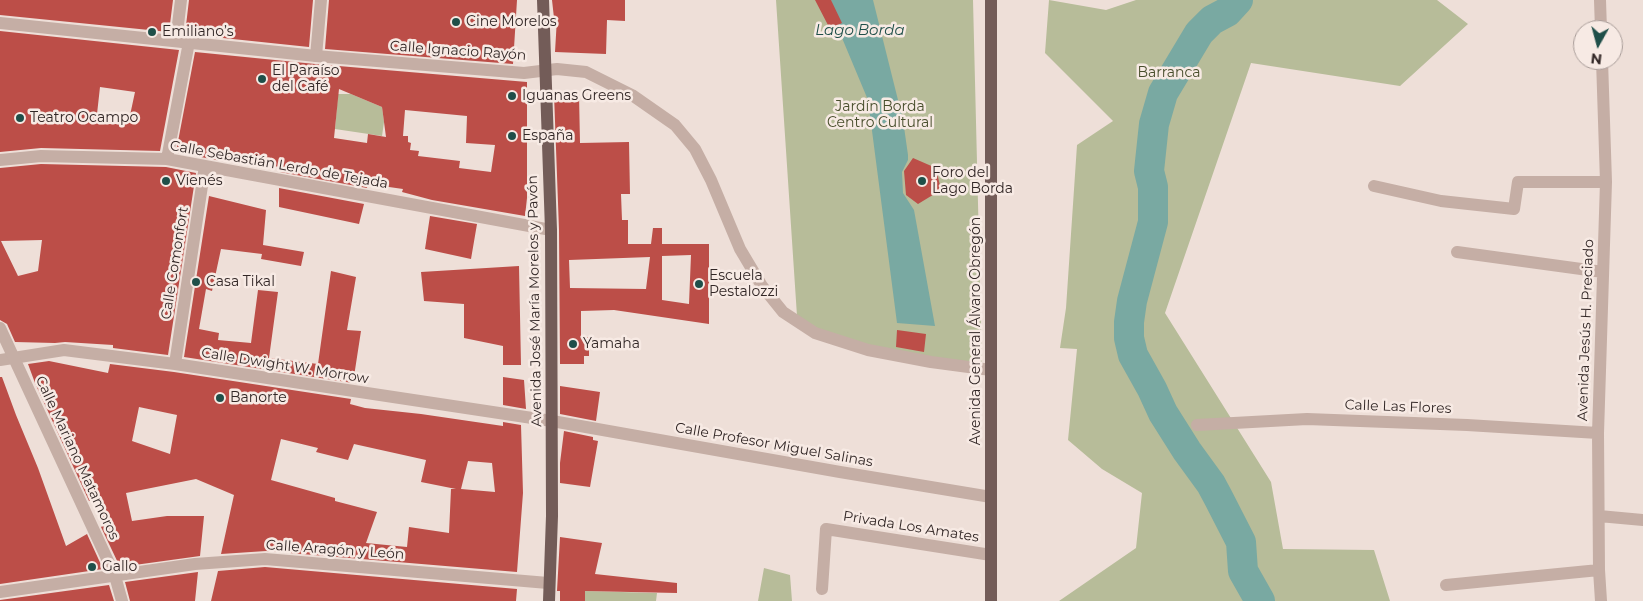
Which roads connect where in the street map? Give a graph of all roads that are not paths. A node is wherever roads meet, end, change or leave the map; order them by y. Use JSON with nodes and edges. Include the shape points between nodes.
{"nodes":[{"id":1,"x":181,"y":0,"type":"edge"},
{"id":2,"x":321,"y":0,"type":"edge"},
{"id":3,"x":542,"y":0,"type":"edge"},
{"id":4,"x":991,"y":0,"type":"edge"},
{"id":5,"x":1600,"y":0,"type":"edge"},
{"id":6,"x":1601,"y":20,"type":"edge"},
{"id":7,"x":0,"y":23,"type":"edge"},
{"id":8,"x":176,"y":41,"type":"junction"},
{"id":9,"x":189,"y":42,"type":"junction"},
{"id":10,"x":316,"y":56,"type":"junction"},
{"id":11,"x":544,"y":70,"type":"junction"},
{"id":12,"x":1602,"y":70,"type":"edge"},
{"id":13,"x":167,"y":159,"type":"junction"},
{"id":14,"x":0,"y":160,"type":"edge"},
{"id":15,"x":206,"y":166,"type":"junction"},
{"id":16,"x":1606,"y":182,"type":"junction"},
{"id":17,"x":1374,"y":186,"type":"dead end"},
{"id":18,"x":551,"y":230,"type":"junction"},
{"id":19,"x":1457,"y":252,"type":"dead end"},
{"id":20,"x":1603,"y":272,"type":"junction"},
{"id":21,"x":0,"y":328,"type":"edge"},
{"id":22,"x":14,"y":358,"type":"junction"},
{"id":23,"x":0,"y":360,"type":"edge"},
{"id":24,"x":175,"y":364,"type":"junction"},
{"id":25,"x":991,"y":370,"type":"junction"},
{"id":26,"x":552,"y":421,"type":"junction"},
{"id":27,"x":1197,"y":425,"type":"dead end"},
{"id":28,"x":1598,"y":433,"type":"junction"},
{"id":29,"x":991,"y":497,"type":"junction"},
{"id":30,"x":1599,"y":516,"type":"junction"},
{"id":31,"x":1643,"y":520,"type":"edge"},
{"id":32,"x":991,"y":555,"type":"junction"},
{"id":33,"x":1599,"y":570,"type":"junction"},
{"id":34,"x":115,"y":576,"type":"junction"},
{"id":35,"x":548,"y":583,"type":"junction"},
{"id":36,"x":1446,"y":585,"type":"dead end"},
{"id":37,"x":822,"y":588,"type":"dead end"},
{"id":38,"x":0,"y":592,"type":"edge"},
{"id":39,"x":122,"y":601,"type":"edge"},
{"id":40,"x":549,"y":601,"type":"edge"},
{"id":41,"x":991,"y":601,"type":"edge"},
{"id":42,"x":1601,"y":601,"type":"edge"}],
"edges":[{"from":1,"to":8,"type":"street"},
{"from":2,"to":10,"type":"street"},
{"from":3,"to":11,"type":"main road","name":"Avenida José María Morelos y Pavón"},
{"from":4,"to":25,"type":"main road","name":"Avenida General Álvaro Obregón"},
{"from":5,"to":6,"type":"street"},
{"from":7,"to":8,"type":"street","name":"Calle Ignacio Rayón"},
{"from":8,"to":9,"type":"street","name":"Calle Ignacio Rayón"},
{"from":9,"to":10,"type":"street","name":"Calle Ignacio Rayón"},
{"from":9,"to":13,"type":"street"},
{"from":10,"to":11,"type":"street","name":"Calle Ignacio Rayón","via":[[524,73]]},
{"from":11,"to":18,"type":"main road","name":"Avenida José María Morelos y Pavón"},
{"from":11,"to":25,"type":"street","name":"Calle Ignacio Rayón","via":[[586,72],[632,95],[674,125],[695,149],[740,249],[762,286],[783,312],[815,333],[868,350]]},
{"from":12,"to":16,"type":"street","name":"Avenida Jesús H. Preciado"},
{"from":13,"to":14,"type":"street","name":"Calle Sebastián Lerdo de Tejada","via":[[41,156]]},
{"from":13,"to":15,"type":"street","name":"Calle Sebastián Lerdo de Tejada"},
{"from":15,"to":18,"type":"street","name":"Calle Sebastián Lerdo de Tejada"},
{"from":15,"to":24,"type":"street","name":"Calle Comonfort"},
{"from":16,"to":17,"type":"street","via":[[1518,182],[1514,209],[1441,201]]},
{"from":16,"to":20,"type":"street","name":"Avenida Jesús H. Preciado"},
{"from":18,"to":26,"type":"main road","name":"Avenida José María Morelos y Pavón"},
{"from":19,"to":20,"type":"street"},
{"from":20,"to":28,"type":"street","name":"Avenida Jesús H. Preciado"},
{"from":21,"to":22,"type":"street","name":"Calle Mariano Matamoros"},
{"from":22,"to":23,"type":"street","name":"Calle Dwight W. Morrow"},
{"from":22,"to":24,"type":"street","name":"Calle Dwight W. Morrow","via":[[64,350]]},
{"from":22,"to":34,"type":"street","name":"Calle Mariano Matamoros"},
{"from":24,"to":26,"type":"street","name":"Calle Dwight W. Morrow"},
{"from":25,"to":29,"type":"main road","name":"Avenida General Álvaro Obregón"},
{"from":26,"to":29,"type":"street","name":"Calle Profesor Miguel Salinas"},
{"from":26,"to":35,"type":"main road","name":"Avenida José María Morelos y Pavón"},
{"from":27,"to":28,"type":"street","name":"Calle Las Flores","via":[[1307,419]]},
{"from":28,"to":30,"type":"street","name":"Avenida Jesús H. Preciado"},
{"from":29,"to":32,"type":"main road","name":"Avenida General Álvaro Obregón"},
{"from":30,"to":31,"type":"street"},
{"from":30,"to":33,"type":"street","name":"Avenida Jesús H. Preciado"},
{"from":32,"to":37,"type":"street","name":"Privada Los Amates","via":[[826,529]]},
{"from":32,"to":41,"type":"main road","name":"Avenida General Álvaro Obregón"},
{"from":33,"to":36,"type":"street"},
{"from":33,"to":42,"type":"street","name":"Avenida Jesús H. Preciado"},
{"from":34,"to":35,"type":"street","name":"Calle Aragón y León","via":[[266,558]]},
{"from":34,"to":38,"type":"street","name":"Calle Aragón y León"},
{"from":34,"to":39,"type":"street","name":"Calle Mariano Matamoros"},
{"from":35,"to":40,"type":"main road","name":"Avenida José María Morelos y Pavón"}]}
